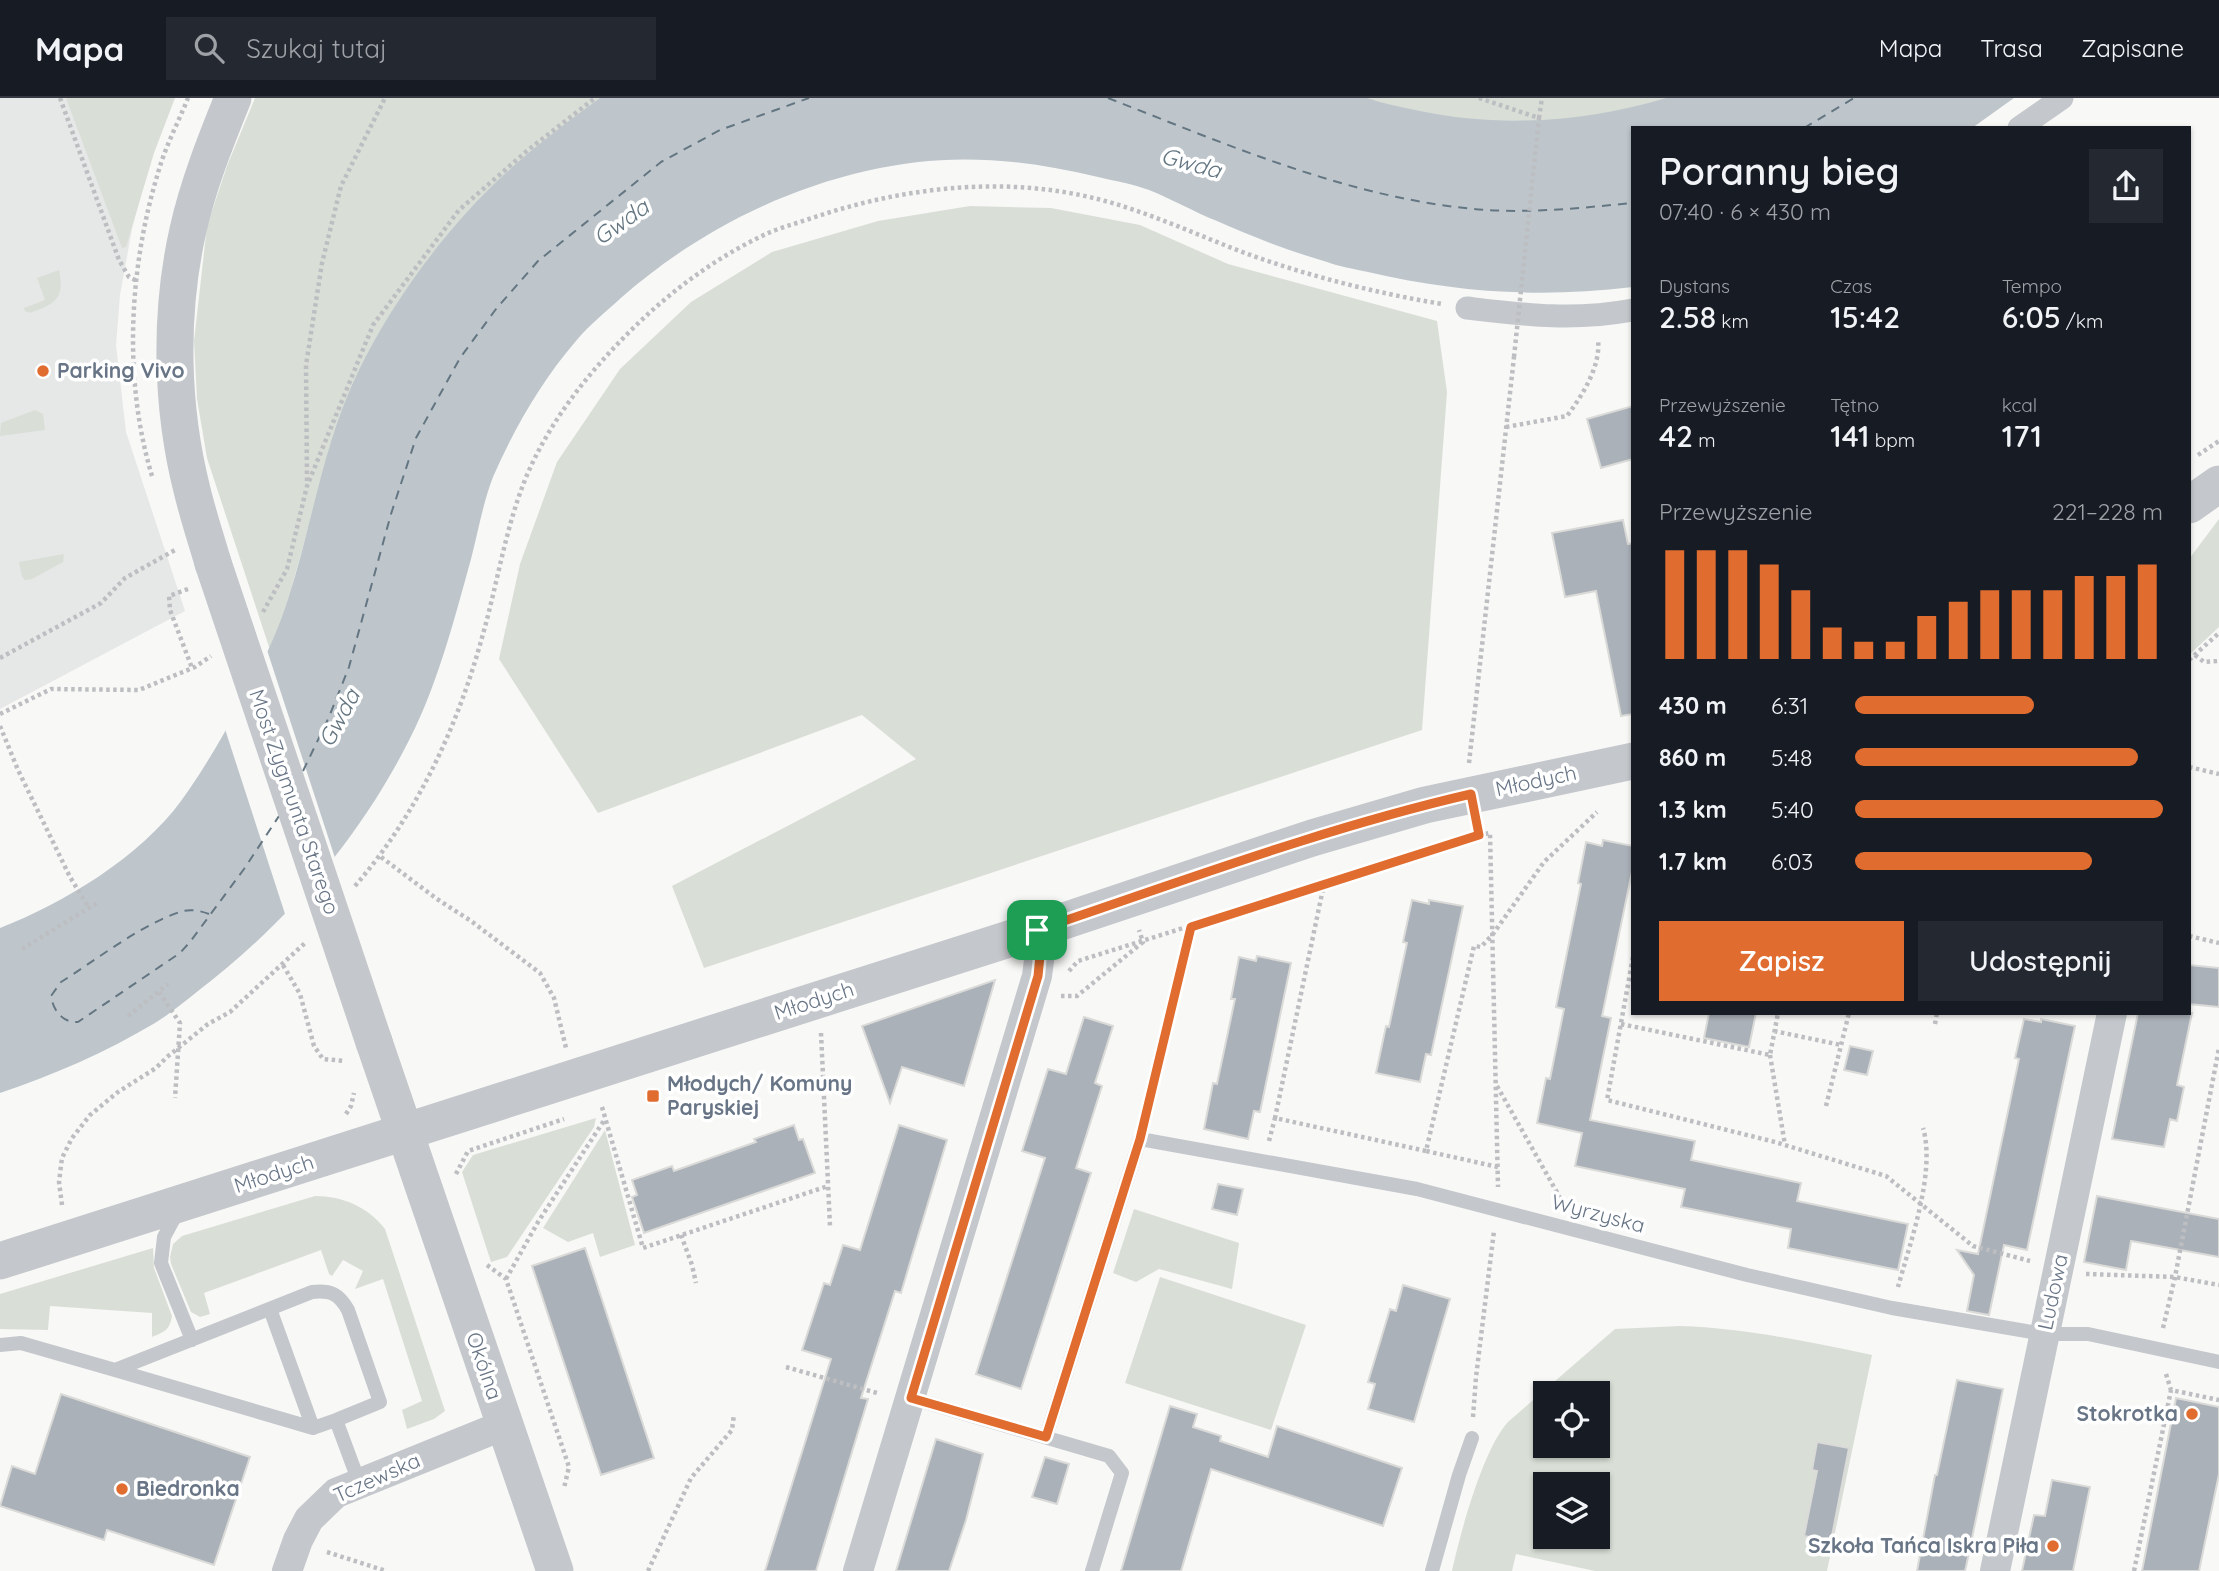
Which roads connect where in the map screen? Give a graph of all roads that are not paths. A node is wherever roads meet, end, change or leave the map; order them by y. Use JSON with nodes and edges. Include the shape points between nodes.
{"nodes":[{"id":1,"x":2062,"y":98,"type":"edge"},
{"id":2,"x":232,"y":103,"type":"edge"},
{"id":3,"x":2022,"y":126,"type":"edge"},
{"id":4,"x":1467,"y":308,"type":"road end"},
{"id":5,"x":1631,"y":310,"type":"edge"},
{"id":6,"x":2219,"y":484,"type":"edge"},
{"id":7,"x":2191,"y":504,"type":"edge"},
{"id":8,"x":1631,"y":761,"type":"edge"},
{"id":9,"x":1037,"y":930,"type":"junction"},
{"id":10,"x":2112,"y":1015,"type":"edge"},
{"id":11,"x":410,"y":1146,"type":"junction"},
{"id":12,"x":182,"y":1204,"type":"junction"},
{"id":13,"x":0,"y":1261,"type":"edge"},
{"id":14,"x":270,"y":1309,"type":"junction"},
{"id":15,"x":2044,"y":1335,"type":"junction"},
{"id":16,"x":192,"y":1340,"type":"junction"},
{"id":17,"x":0,"y":1345,"type":"edge"},
{"id":18,"x":2219,"y":1362,"type":"edge"},
{"id":19,"x":115,"y":1370,"type":"junction"},
{"id":20,"x":911,"y":1398,"type":"junction"},
{"id":21,"x":336,"y":1420,"type":"junction"},
{"id":22,"x":504,"y":1425,"type":"junction"},
{"id":23,"x":313,"y":1428,"type":"junction"},
{"id":24,"x":1046,"y":1437,"type":"junction"},
{"id":25,"x":1472,"y":1438,"type":"road end"},
{"id":26,"x":359,"y":1482,"type":"junction"},
{"id":27,"x":287,"y":1571,"type":"edge"},
{"id":28,"x":555,"y":1571,"type":"edge"},
{"id":29,"x":858,"y":1571,"type":"edge"},
{"id":30,"x":1092,"y":1571,"type":"edge"},
{"id":31,"x":1432,"y":1571,"type":"edge"},
{"id":32,"x":1995,"y":1571,"type":"edge"}],
"edges":[{"from":1,"to":3,"type":"street"},
{"from":2,"to":11,"type":"street","name":"Most Zygmunta Starego","bridge":true,"via":[[188,230],[176,317],[181,435],[213,563],[361,1052]]},
{"from":4,"to":5,"type":"street","via":[[1546,318]]},
{"from":6,"to":7,"type":"street"},
{"from":8,"to":9,"type":"street","name":"Młodych","via":[[1425,805]]},
{"from":9,"to":11,"type":"street","name":"Młodych","via":[[582,1095]]},
{"from":9,"to":20,"type":"street","via":[[1041,945],[1038,976]]},
{"from":10,"to":15,"type":"street","name":"Ludowa"},
{"from":11,"to":12,"type":"street","name":"Młodych"},
{"from":11,"to":22,"type":"street","name":"Okólna"},
{"from":12,"to":13,"type":"street","name":"Młodych"},
{"from":12,"to":16,"type":"lane","via":[[164,1237],[161,1263]]},
{"from":14,"to":16,"type":"lane"},
{"from":14,"to":21,"type":"lane","via":[[326,1290],[342,1299],[380,1402]]},
{"from":14,"to":23,"type":"lane"},
{"from":15,"to":18,"type":"lane","name":"Wyrzyska","via":[[2088,1334]]},
{"from":15,"to":24,"type":"lane","name":"Wyrzyska","via":[[1892,1308],[1747,1275],[1417,1189],[1140,1139]]},
{"from":15,"to":32,"type":"street","name":"Ludowa"},
{"from":16,"to":19,"type":"lane"},
{"from":17,"to":19,"type":"lane","via":[[20,1343]]},
{"from":19,"to":23,"type":"lane"},
{"from":20,"to":24,"type":"lane"},
{"from":20,"to":29,"type":"street"},
{"from":21,"to":23,"type":"lane"},
{"from":21,"to":26,"type":"lane"},
{"from":22,"to":26,"type":"street","name":"Tczewska"},
{"from":22,"to":28,"type":"street","name":"Okólna"},
{"from":24,"to":30,"type":"lane","via":[[1109,1456],[1122,1473]]},
{"from":25,"to":31,"type":"lane"},
{"from":26,"to":27,"type":"street","name":"Tczewska","via":[[336,1493],[316,1511]]}]}
